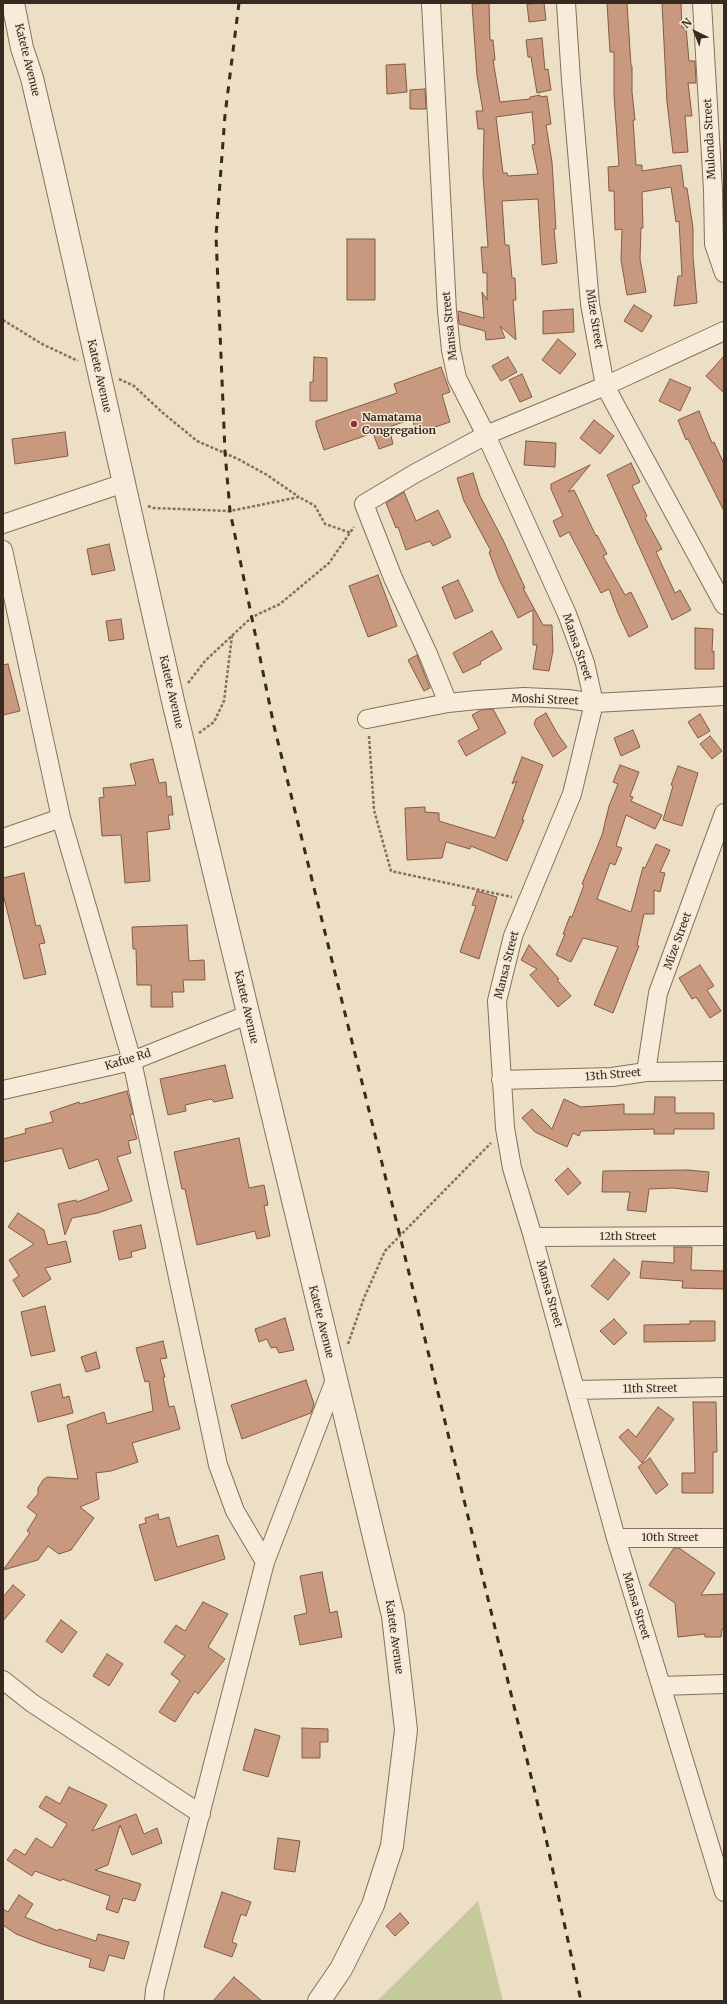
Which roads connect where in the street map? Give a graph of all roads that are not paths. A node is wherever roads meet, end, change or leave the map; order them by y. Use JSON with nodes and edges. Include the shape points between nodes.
{"nodes":[{"id":1,"x":13,"y":3,"type":"edge"},
{"id":2,"x":431,"y":3,"type":"edge"},
{"id":3,"x":566,"y":3,"type":"edge"},
{"id":4,"x":702,"y":3,"type":"edge"},
{"id":5,"x":724,"y":273,"type":"edge"},
{"id":6,"x":724,"y":331,"type":"edge"},
{"id":7,"x":606,"y":386,"type":"junction"},
{"id":8,"x":486,"y":435,"type":"junction"},
{"id":9,"x":126,"y":490,"type":"junction"},
{"id":10,"x":3,"y":524,"type":"edge"},
{"id":11,"x":3,"y":550,"type":"edge"},
{"id":12,"x":724,"y":606,"type":"edge"},
{"id":13,"x":724,"y":696,"type":"edge"},
{"id":14,"x":448,"y":703,"type":"junction"},
{"id":15,"x":594,"y":703,"type":"junction"},
{"id":16,"x":368,"y":720,"type":"road end"},
{"id":17,"x":724,"y":814,"type":"edge"},
{"id":18,"x":61,"y":818,"type":"junction"},
{"id":19,"x":3,"y":838,"type":"edge"},
{"id":20,"x":247,"y":1015,"type":"junction"},
{"id":21,"x":132,"y":1061,"type":"junction"},
{"id":22,"x":724,"y":1071,"type":"edge"},
{"id":23,"x":646,"y":1072,"type":"junction"},
{"id":24,"x":501,"y":1080,"type":"junction"},
{"id":25,"x":3,"y":1090,"type":"edge"},
{"id":26,"x":724,"y":1236,"type":"edge"},
{"id":27,"x":533,"y":1237,"type":"junction"},
{"id":28,"x":335,"y":1380,"type":"junction"},
{"id":29,"x":724,"y":1387,"type":"edge"},
{"id":30,"x":575,"y":1390,"type":"junction"},
{"id":31,"x":616,"y":1538,"type":"junction"},
{"id":32,"x":724,"y":1538,"type":"edge"},
{"id":33,"x":265,"y":1562,"type":"junction"},
{"id":34,"x":3,"y":1680,"type":"edge"},
{"id":35,"x":724,"y":1684,"type":"edge"},
{"id":36,"x":661,"y":1686,"type":"junction"},
{"id":37,"x":201,"y":1814,"type":"junction"},
{"id":38,"x":716,"y":1839,"type":"edge"},
{"id":39,"x":724,"y":1892,"type":"edge"},
{"id":40,"x":154,"y":2001,"type":"edge"},
{"id":41,"x":319,"y":2001,"type":"edge"}],
"edges":[{"from":1,"to":9,"type":"street","name":"Katete Avenue"},
{"from":2,"to":8,"type":"street","name":"Mansa Street","via":[[451,350],[457,378]]},
{"from":3,"to":7,"type":"street","name":"Mize Street","via":[[570,80],[590,304]]},
{"from":4,"to":5,"type":"street","name":"Mulonda Street","via":[[714,244]]},
{"from":6,"to":7,"type":"street"},
{"from":7,"to":8,"type":"street"},
{"from":7,"to":12,"type":"street","name":"Mize Street"},
{"from":8,"to":14,"type":"street","via":[[364,504],[393,578]]},
{"from":8,"to":15,"type":"street","name":"Mansa Street","via":[[567,614],[585,663]]},
{"from":9,"to":10,"type":"street"},
{"from":9,"to":20,"type":"street","name":"Katete Avenue"},
{"from":11,"to":18,"type":"street"},
{"from":13,"to":15,"type":"street","name":"Moshi Street"},
{"from":14,"to":15,"type":"street","name":"Moshi Street","via":[[524,697]]},
{"from":14,"to":16,"type":"street","name":"Moshi Street"},
{"from":15,"to":24,"type":"street","name":"Mansa Street","via":[[572,794],[513,936],[497,1001]]},
{"from":17,"to":23,"type":"street","name":"Mize Street","via":[[658,993]]},
{"from":18,"to":19,"type":"street"},
{"from":18,"to":21,"type":"street"},
{"from":20,"to":21,"type":"street","name":"Kafue Rd"},
{"from":20,"to":28,"type":"street","name":"Katete Avenue"},
{"from":21,"to":25,"type":"street","name":"Kafue Rd"},
{"from":21,"to":33,"type":"street","via":[[218,1465],[235,1511]]},
{"from":22,"to":23,"type":"street","name":"13th Street"},
{"from":23,"to":24,"type":"street","name":"13th Street","via":[[612,1077]]},
{"from":24,"to":27,"type":"street","name":"Mansa Street","via":[[512,1168]]},
{"from":26,"to":27,"type":"street","name":"12th Street"},
{"from":27,"to":30,"type":"street","name":"Mansa Street"},
{"from":28,"to":33,"type":"street"},
{"from":28,"to":41,"type":"street","name":"Katete Avenue","via":[[393,1616],[406,1730],[392,1846],[373,1905],[341,1969]]},
{"from":29,"to":30,"type":"street","name":"11th Street"},
{"from":30,"to":31,"type":"street","name":"Mansa Street"},
{"from":31,"to":32,"type":"street","name":"10th Street"},
{"from":31,"to":36,"type":"street","name":"Mansa Street"},
{"from":33,"to":37,"type":"street"},
{"from":34,"to":37,"type":"street","via":[[32,1703]]},
{"from":35,"to":36,"type":"street"},
{"from":36,"to":38,"type":"street","name":"Mansa Street"},
{"from":37,"to":40,"type":"street"},
{"from":38,"to":39,"type":"street","name":"Mansa Street"}]}
